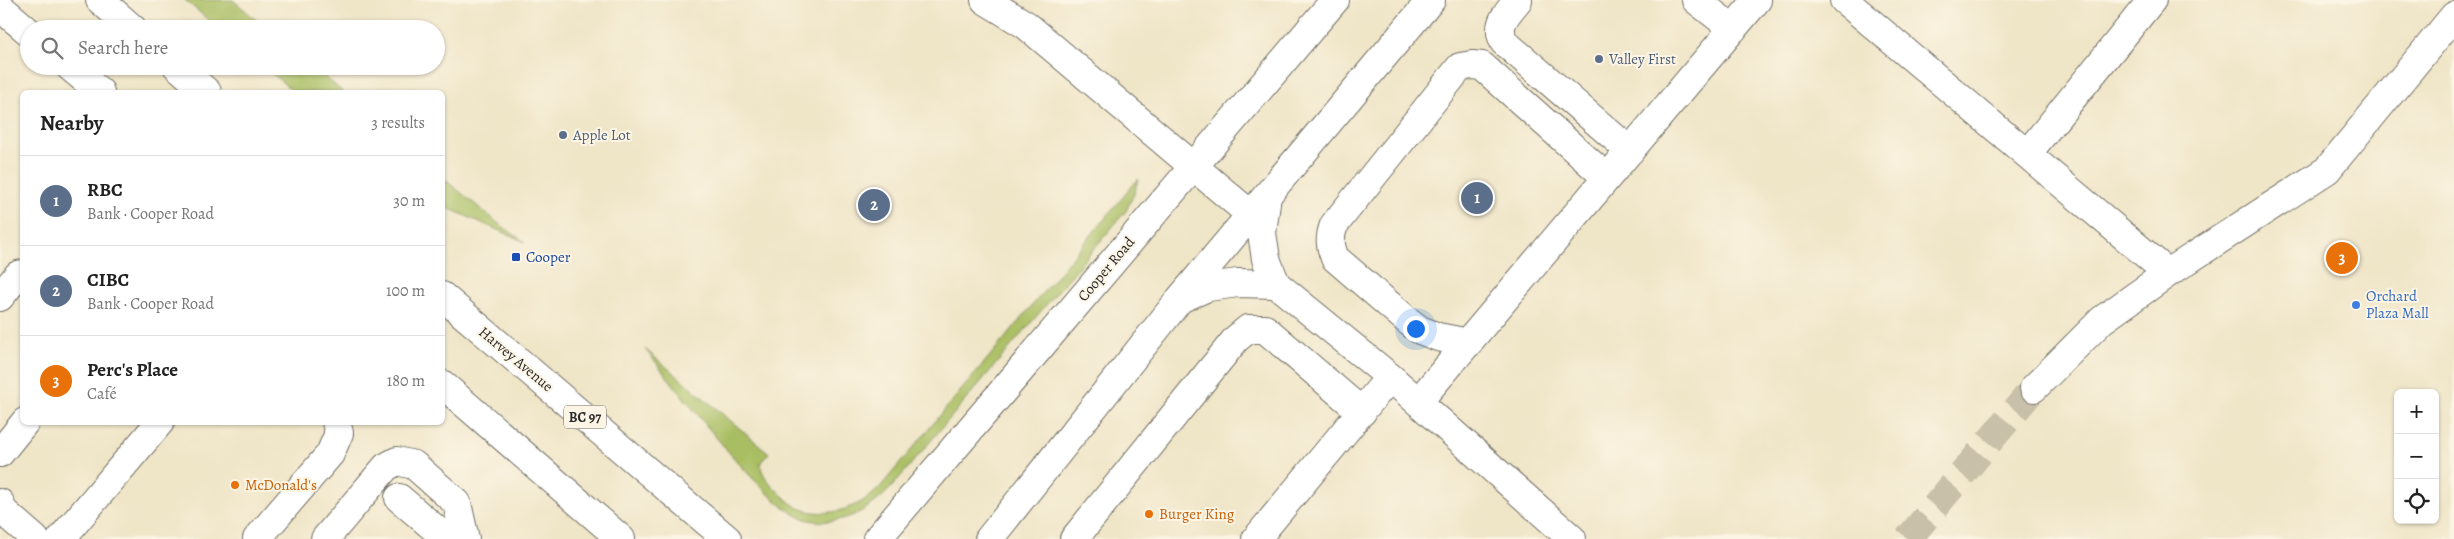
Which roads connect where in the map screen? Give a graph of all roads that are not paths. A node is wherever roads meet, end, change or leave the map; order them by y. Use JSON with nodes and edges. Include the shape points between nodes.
{"nodes":[{"id":1,"x":100,"y":0,"type":"edge"},
{"id":2,"x":987,"y":0,"type":"edge"},
{"id":3,"x":1335,"y":0,"type":"edge"},
{"id":4,"x":1432,"y":0,"type":"edge"},
{"id":5,"x":1518,"y":0,"type":"edge"},
{"id":6,"x":1696,"y":0,"type":"edge"},
{"id":7,"x":1757,"y":0,"type":"edge"},
{"id":8,"x":1844,"y":0,"type":"edge"},
{"id":9,"x":2152,"y":0,"type":"edge"},
{"id":10,"x":0,"y":8,"type":"edge"},
{"id":11,"x":2454,"y":16,"type":"edge"},
{"id":12,"x":123,"y":20,"type":"edge"},
{"id":13,"x":20,"y":25,"type":"edge"},
{"id":14,"x":1732,"y":29,"type":"junction"},
{"id":15,"x":80,"y":75,"type":"edge"},
{"id":16,"x":187,"y":75,"type":"edge"},
{"id":17,"x":98,"y":90,"type":"edge"},
{"id":18,"x":205,"y":90,"type":"edge"},
{"id":19,"x":1630,"y":151,"type":"junction"},
{"id":20,"x":2027,"y":154,"type":"junction"},
{"id":21,"x":1193,"y":167,"type":"junction"},
{"id":22,"x":1607,"y":178,"type":"junction"},
{"id":23,"x":1259,"y":205,"type":"junction"},
{"id":24,"x":2168,"y":273,"type":"junction"},
{"id":25,"x":20,"y":274,"type":"edge"},
{"id":26,"x":1276,"y":284,"type":"junction"},
{"id":27,"x":0,"y":297,"type":"edge"},
{"id":28,"x":445,"y":299,"type":"edge"},
{"id":29,"x":1180,"y":299,"type":"junction"},
{"id":30,"x":1469,"y":343,"type":"junction"},
{"id":31,"x":1390,"y":377,"type":"junction"},
{"id":32,"x":445,"y":387,"type":"edge"},
{"id":33,"x":2034,"y":388,"type":"tunnel mouth"},
{"id":34,"x":1418,"y":402,"type":"junction"},
{"id":35,"x":1362,"y":412,"type":"junction"},
{"id":36,"x":22,"y":425,"type":"edge"},
{"id":37,"x":157,"y":425,"type":"edge"},
{"id":38,"x":337,"y":425,"type":"edge"},
{"id":39,"x":0,"y":452,"type":"edge"},
{"id":40,"x":570,"y":495,"type":"junction"},
{"id":41,"x":399,"y":498,"type":"dead end"},
{"id":42,"x":0,"y":503,"type":"edge"},
{"id":43,"x":35,"y":539,"type":"edge"},
{"id":44,"x":61,"y":539,"type":"edge"},
{"id":45,"x":257,"y":539,"type":"edge"},
{"id":46,"x":326,"y":539,"type":"edge"},
{"id":47,"x":447,"y":539,"type":"edge"},
{"id":48,"x":465,"y":539,"type":"edge"},
{"id":49,"x":602,"y":539,"type":"edge"},
{"id":50,"x":621,"y":539,"type":"edge"},
{"id":51,"x":727,"y":539,"type":"edge"},
{"id":52,"x":877,"y":539,"type":"edge"},
{"id":53,"x":989,"y":539,"type":"edge"},
{"id":54,"x":1074,"y":539,"type":"edge"},
{"id":55,"x":1256,"y":539,"type":"edge"},
{"id":56,"x":1572,"y":539,"type":"edge"}],
"edges":[{"from":1,"to":12,"type":"main road"},
{"from":2,"to":21,"type":"main road","via":[[1026,25]]},
{"from":3,"to":21,"type":"main road","name":"Cooper Road"},
{"from":4,"to":23,"type":"main road"},
{"from":5,"to":19,"type":"main road","via":[[1500,22],[1504,42]]},
{"from":6,"to":14,"type":"main road"},
{"from":7,"to":14,"type":"main road"},
{"from":8,"to":20,"type":"main road"},
{"from":9,"to":20,"type":"main road"},
{"from":10,"to":13,"type":"main road"},
{"from":11,"to":24,"type":"main road","via":[[2327,170]]},
{"from":14,"to":19,"type":"main road"},
{"from":15,"to":17,"type":"main road"},
{"from":16,"to":18,"type":"main road"},
{"from":19,"to":22,"type":"main road"},
{"from":20,"to":24,"type":"main road"},
{"from":21,"to":23,"type":"main road"},
{"from":21,"to":52,"type":"main road","name":"Cooper Road"},
{"from":22,"to":30,"type":"main road"},
{"from":22,"to":30,"type":"main road","via":[[1482,66],[1460,68],[1334,225],[1330,236],[1335,258],[1408,322],[1438,337]]},
{"from":23,"to":26,"type":"main road","via":[[1266,259]]},
{"from":23,"to":29,"type":"main road"},
{"from":24,"to":33,"type":"main road","via":[[2102,320]]},
{"from":25,"to":27,"type":"main road"},
{"from":26,"to":29,"type":"main road","via":[[1238,283],[1208,287]]},
{"from":26,"to":31,"type":"main road"},
{"from":28,"to":51,"type":"main road","name":"Harvey Avenue","number":"BC 97"},
{"from":29,"to":53,"type":"main road"},
{"from":30,"to":34,"type":"main road"},
{"from":31,"to":34,"type":"main road"},
{"from":31,"to":35,"type":"main road"},
{"from":32,"to":40,"type":"main road"},
{"from":34,"to":56,"type":"main road"},
{"from":35,"to":54,"type":"main road","via":[[1265,329],[1248,329]]},
{"from":35,"to":55,"type":"main road"},
{"from":36,"to":39,"type":"main road"},
{"from":37,"to":44,"type":"main road"},
{"from":38,"to":45,"type":"main road","via":[[339,433],[330,454]]},
{"from":40,"to":49,"type":"main road"},
{"from":40,"to":50,"type":"main road"},
{"from":41,"to":47,"type":"main road"},
{"from":42,"to":43,"type":"main road","via":[[3,511]]},
{"from":46,"to":48,"type":"main road","via":[[386,467],[397,461],[414,465],[457,504]]}]}
